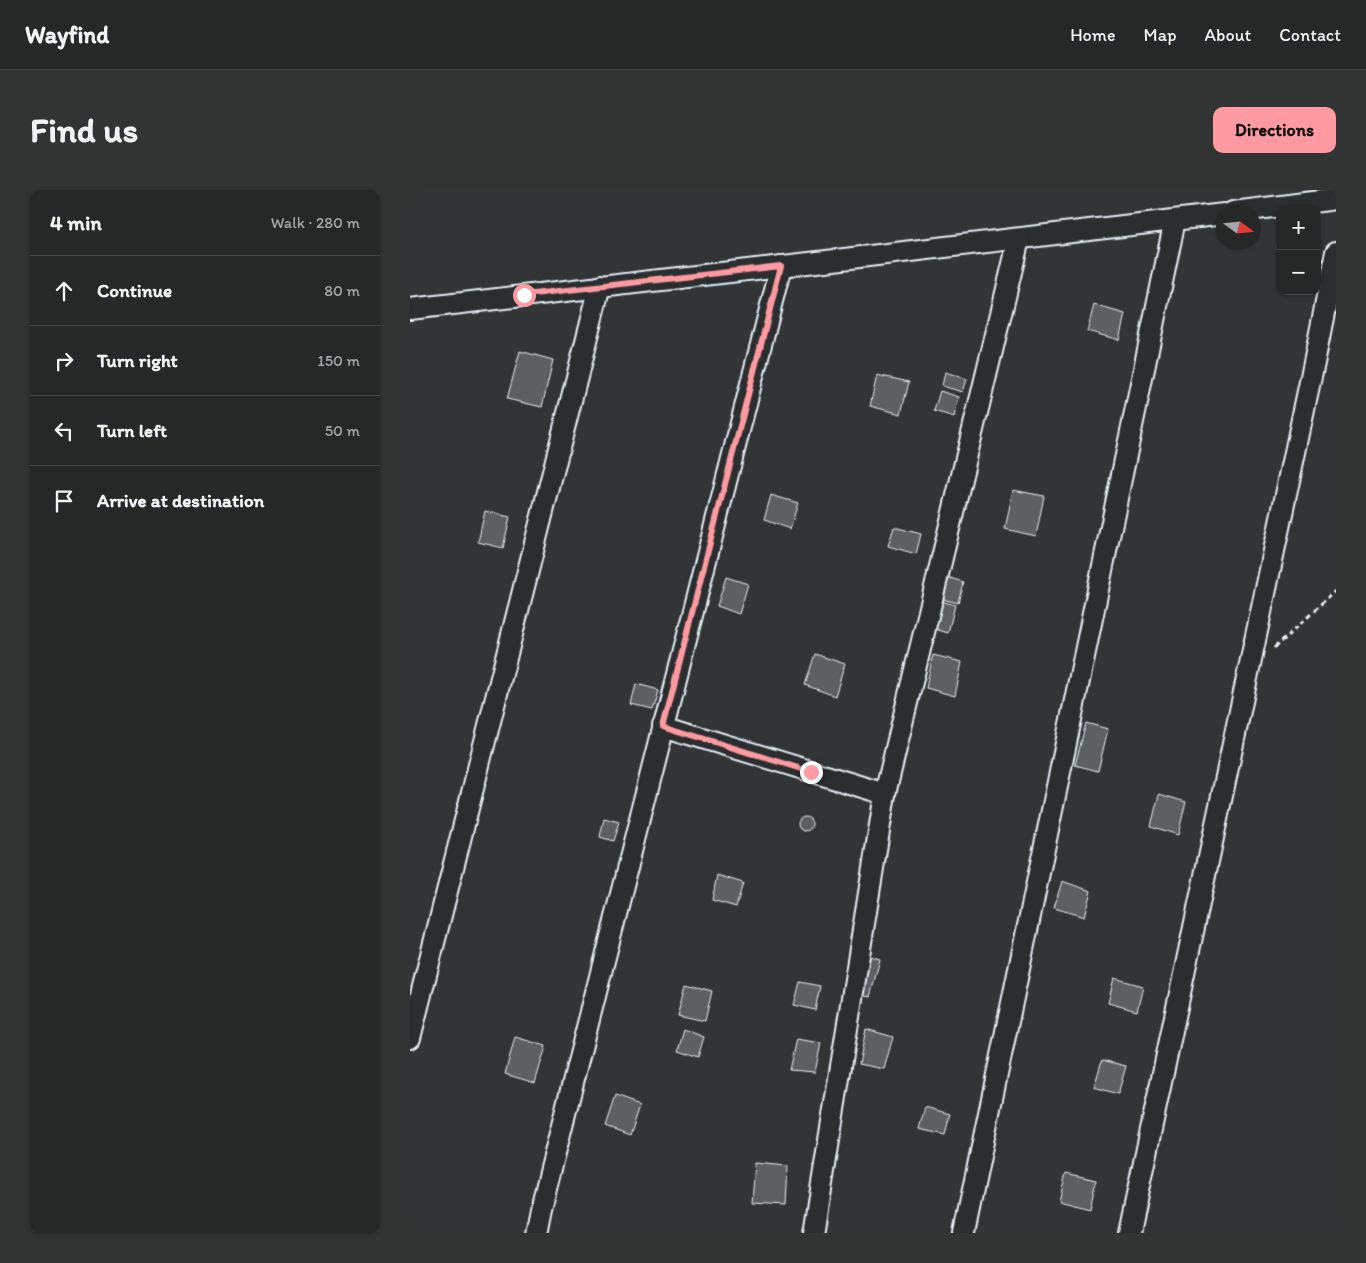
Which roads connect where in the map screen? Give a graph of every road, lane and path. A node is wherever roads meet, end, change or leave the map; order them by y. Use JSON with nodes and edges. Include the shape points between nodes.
{"nodes":[{"id":1,"x":1336,"y":200,"type":"edge"},
{"id":2,"x":1261,"y":209,"type":"edge"},
{"id":3,"x":1216,"y":215,"type":"edge"},
{"id":4,"x":1175,"y":220,"type":"junction"},
{"id":5,"x":1019,"y":239,"type":"junction"},
{"id":6,"x":1336,"y":252,"type":"edge"},
{"id":7,"x":781,"y":266,"type":"junction"},
{"id":8,"x":600,"y":286,"type":"junction"},
{"id":9,"x":410,"y":309,"type":"edge"},
{"id":10,"x":1336,"y":591,"type":"edge"},
{"id":11,"x":1247,"y":672,"type":"junction"},
{"id":12,"x":663,"y":726,"type":"junction"},
{"id":13,"x":885,"y":794,"type":"junction"},
{"id":14,"x":410,"y":1038,"type":"edge"},
{"id":15,"x":536,"y":1233,"type":"edge"},
{"id":16,"x":814,"y":1233,"type":"edge"},
{"id":17,"x":964,"y":1233,"type":"edge"},
{"id":18,"x":1129,"y":1233,"type":"edge"}],
"edges":[{"from":1,"to":2,"type":"street"},
{"from":3,"to":4,"type":"street"},
{"from":4,"to":5,"type":"street"},
{"from":4,"to":17,"type":"street"},
{"from":5,"to":7,"type":"street"},
{"from":5,"to":13,"type":"street"},
{"from":6,"to":11,"type":"street"},
{"from":7,"to":8,"type":"street"},
{"from":7,"to":12,"type":"street"},
{"from":8,"to":9,"type":"street"},
{"from":8,"to":14,"type":"street"},
{"from":10,"to":11,"type":"path"},
{"from":11,"to":18,"type":"street"},
{"from":12,"to":13,"type":"street"},
{"from":12,"to":15,"type":"street"},
{"from":13,"to":16,"type":"street"}]}
